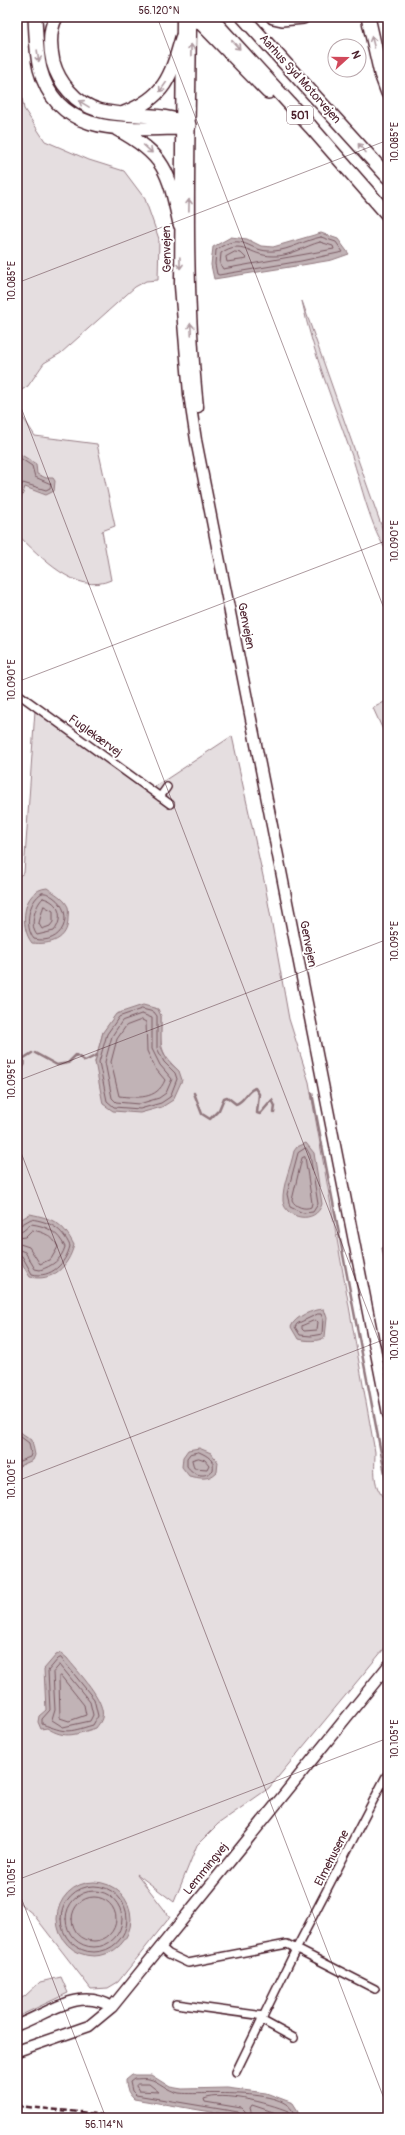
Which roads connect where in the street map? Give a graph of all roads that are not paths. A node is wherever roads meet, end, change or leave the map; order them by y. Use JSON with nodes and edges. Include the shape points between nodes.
{"nodes":[{"id":1,"x":35,"y":17,"type":"edge"},
{"id":2,"x":56,"y":17,"type":"edge"},
{"id":3,"x":182,"y":17,"type":"edge"},
{"id":4,"x":243,"y":17,"type":"edge"},
{"id":5,"x":273,"y":17,"type":"edge"},
{"id":6,"x":303,"y":17,"type":"edge"},
{"id":7,"x":368,"y":17,"type":"edge"},
{"id":8,"x":199,"y":19,"type":"edge"},
{"id":9,"x":182,"y":38,"type":"junction"},
{"id":10,"x":388,"y":93,"type":"edge"},
{"id":11,"x":121,"y":114,"type":"junction"},
{"id":12,"x":184,"y":124,"type":"junction"},
{"id":13,"x":115,"y":128,"type":"junction"},
{"id":14,"x":388,"y":177,"type":"edge"},
{"id":15,"x":388,"y":215,"type":"edge"},
{"id":16,"x":180,"y":224,"type":"junction"},
{"id":17,"x":204,"y":479,"type":"junction"},
{"id":18,"x":17,"y":693,"type":"edge"},
{"id":19,"x":167,"y":787,"type":"dead end"},
{"id":20,"x":160,"y":797,"type":"junction"},
{"id":21,"x":170,"y":804,"type":"dead end"},
{"id":22,"x":388,"y":1414,"type":"edge"},
{"id":23,"x":388,"y":1666,"type":"edge"},
{"id":24,"x":386,"y":1776,"type":"dead end"},
{"id":25,"x":160,"y":1946,"type":"junction"},
{"id":26,"x":296,"y":1949,"type":"junction"},
{"id":27,"x":375,"y":1989,"type":"dead end"},
{"id":28,"x":176,"y":2004,"type":"dead end"},
{"id":29,"x":112,"y":2007,"type":"junction"},
{"id":30,"x":263,"y":2018,"type":"junction"},
{"id":31,"x":17,"y":2025,"type":"edge"},
{"id":32,"x":294,"y":2038,"type":"dead end"},
{"id":33,"x":17,"y":2051,"type":"edge"},
{"id":34,"x":236,"y":2072,"type":"dead end"}],
"edges":[{"from":1,"to":13,"type":"highway","one_way":true,"via":[[40,68],[50,93],[70,114],[82,120]]},
{"from":11,"to":2,"type":"highway","one_way":true,"via":[[100,112],[89,107],[76,99],[63,84],[51,54],[51,36]]},
{"from":3,"to":9,"type":"street","name":"Genvejen"},
{"from":14,"to":4,"type":"highway","name":"Aarhus Syd Motorvejen","number":"501","one_way":true},
{"from":5,"to":6,"type":"highway"},
{"from":10,"to":7,"type":"highway","one_way":true},
{"from":12,"to":8,"type":"street","name":"Genvejen","one_way":true},
{"from":8,"to":15,"type":"highway","one_way":true,"via":[[306,134],[367,190]]},
{"from":9,"to":11,"type":"highway","one_way":true,"via":[[170,76],[158,94],[137,108]]},
{"from":9,"to":12,"type":"street","name":"Genvejen"},
{"from":11,"to":12,"type":"highway"},
{"from":12,"to":13,"type":"highway"},
{"from":12,"to":16,"type":"street","name":"Genvejen"},
{"from":17,"to":12,"type":"street","name":"Genvejen","one_way":true,"via":[[190,293]]},
{"from":13,"to":16,"type":"highway","one_way":true,"via":[[147,147],[163,166],[172,188]]},
{"from":16,"to":17,"type":"street","name":"Genvejen","one_way":true,"via":[[180,286],[187,372]]},
{"from":17,"to":22,"type":"street","name":"Genvejen"},
{"from":18,"to":20,"type":"street","name":"Fuglekærvej"},
{"from":19,"to":20,"type":"street"},
{"from":20,"to":21,"type":"street","name":"Fuglekærvej"},
{"from":23,"to":25,"type":"street","name":"Lemmingvej"},
{"from":24,"to":26,"type":"street","name":"Elmehusene"},
{"from":25,"to":26,"type":"street","via":[[169,1954],[188,1963],[287,1944]]},
{"from":25,"to":29,"type":"street","name":"Lemmingvej"},
{"from":26,"to":27,"type":"street"},
{"from":26,"to":30,"type":"street","name":"Elmehusene"},
{"from":28,"to":30,"type":"street"},
{"from":29,"to":31,"type":"street","via":[[100,2000],[75,2000]]},
{"from":29,"to":33,"type":"street","name":"Lemmingvej","via":[[89,2026]]},
{"from":30,"to":32,"type":"street"},
{"from":30,"to":34,"type":"street","name":"Elmehusene"}]}
